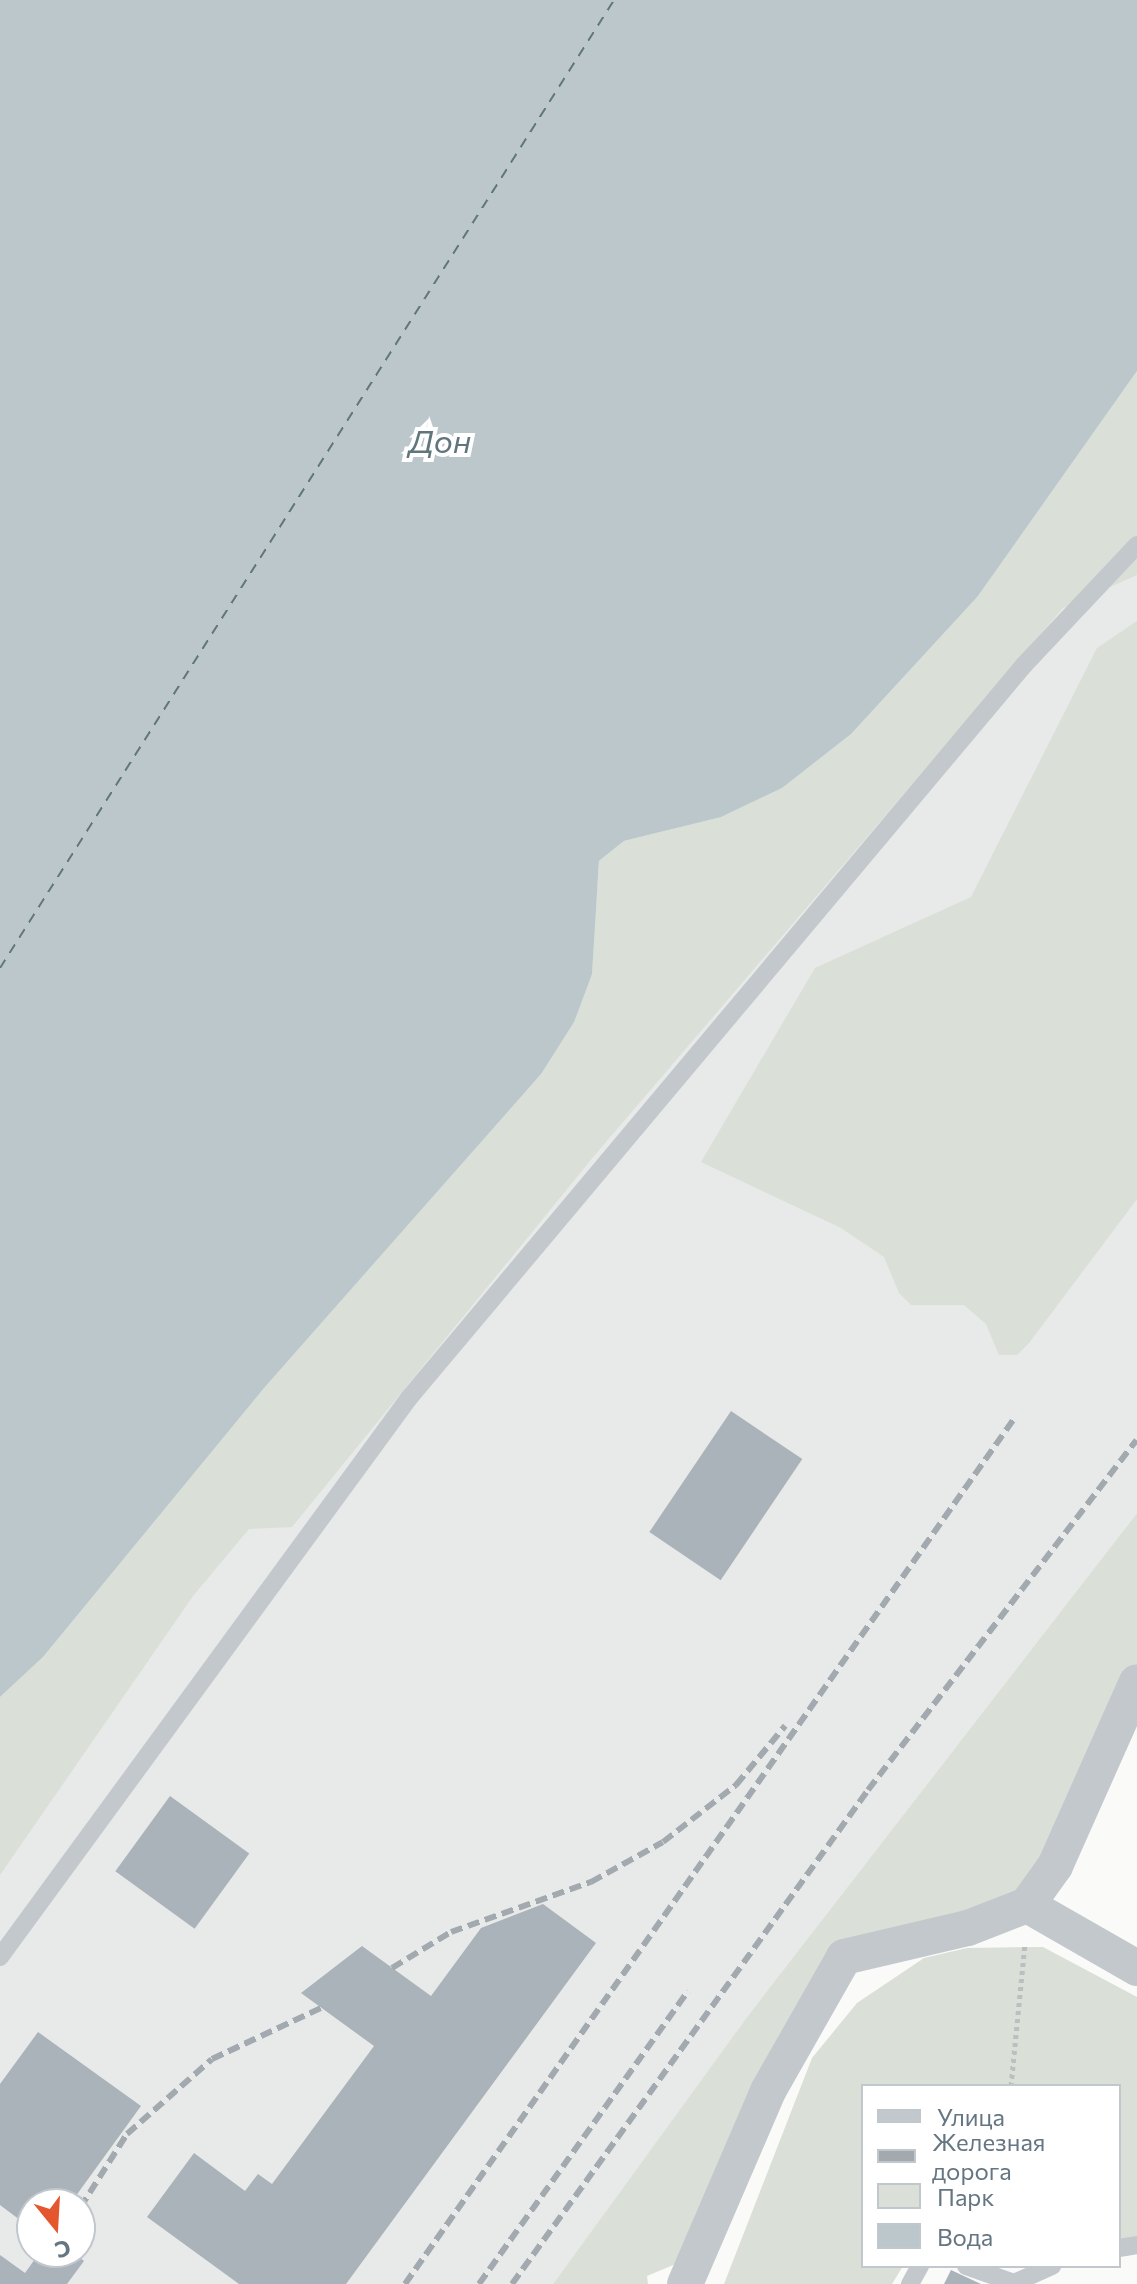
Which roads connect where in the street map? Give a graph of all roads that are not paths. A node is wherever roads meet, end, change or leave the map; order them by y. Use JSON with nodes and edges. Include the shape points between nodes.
{"nodes":[{"id":1,"x":1136,"y":545,"type":"edge"},
{"id":2,"x":1137,"y":1682,"type":"edge"},
{"id":3,"x":1027,"y":1905,"type":"junction"},
{"id":4,"x":0,"y":1957,"type":"edge"},
{"id":5,"x":1137,"y":1968,"type":"edge"},
{"id":6,"x":972,"y":2268,"type":"edge"},
{"id":7,"x":1048,"y":2268,"type":"edge"},
{"id":8,"x":685,"y":2284,"type":"edge"}],
"edges":[{"from":1,"to":4,"type":"lane","via":[[1024,665],[409,1398]]},
{"from":2,"to":3,"type":"street","via":[[1055,1866]]},
{"from":3,"to":5,"type":"street"},
{"from":3,"to":8,"type":"street","via":[[968,1928],[844,1957],[768,2091]]},
{"from":6,"to":7,"type":"lane","via":[[1014,2283]]}]}
